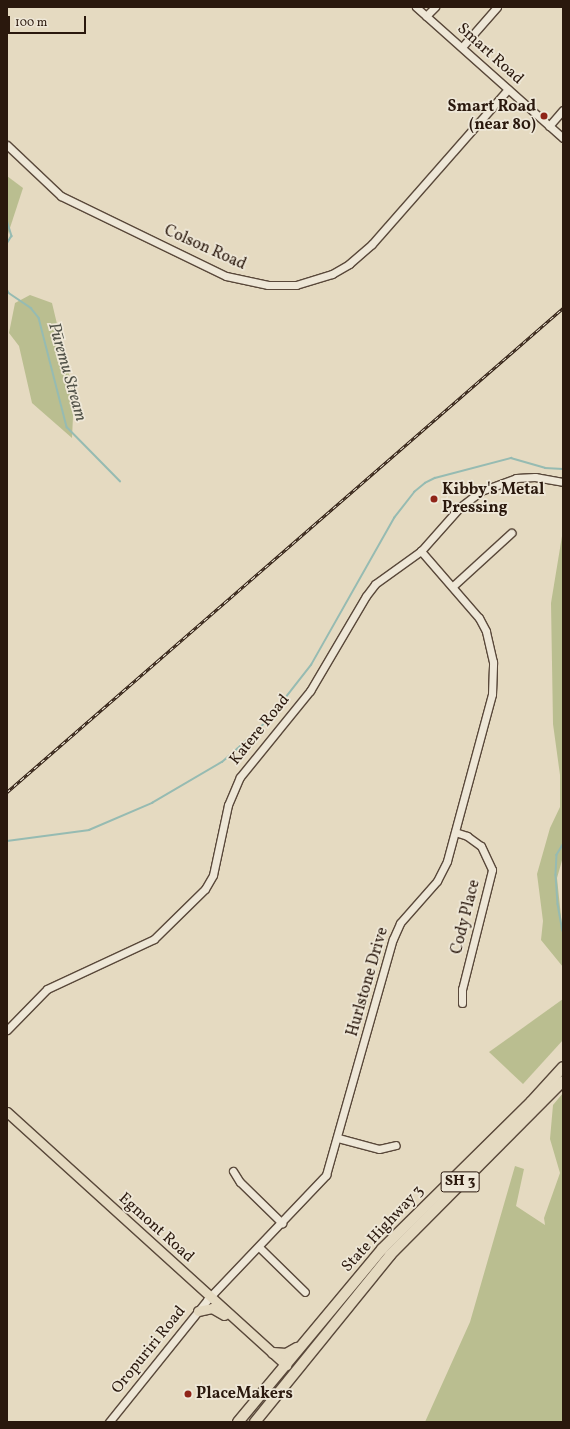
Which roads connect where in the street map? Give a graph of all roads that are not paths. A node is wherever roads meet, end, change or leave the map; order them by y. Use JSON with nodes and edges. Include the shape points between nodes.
{"nodes":[{"id":1,"x":416,"y":7,"type":"edge"},
{"id":2,"x":435,"y":7,"type":"edge"},
{"id":3,"x":498,"y":7,"type":"edge"},
{"id":4,"x":426,"y":16,"type":"junction"},
{"id":5,"x":462,"y":47,"type":"junction"},
{"id":6,"x":508,"y":89,"type":"junction"},
{"id":7,"x":563,"y":110,"type":"edge"},
{"id":8,"x":549,"y":126,"type":"junction"},
{"id":9,"x":563,"y":138,"type":"edge"},
{"id":10,"x":7,"y":145,"type":"edge"},
{"id":11,"x":563,"y":482,"type":"edge"},
{"id":12,"x":511,"y":533,"type":"dead end"},
{"id":13,"x":421,"y":551,"type":"junction"},
{"id":14,"x":453,"y":586,"type":"junction"},
{"id":15,"x":455,"y":832,"type":"junction"},
{"id":16,"x":462,"y":1003,"type":"dead end"},
{"id":17,"x":7,"y":1030,"type":"edge"},
{"id":18,"x":563,"y":1067,"type":"edge"},
{"id":19,"x":563,"y":1081,"type":"edge"},
{"id":20,"x":7,"y":1112,"type":"edge"},
{"id":21,"x":338,"y":1138,"type":"junction"},
{"id":22,"x":396,"y":1145,"type":"dead end"},
{"id":23,"x":233,"y":1171,"type":"dead end"},
{"id":24,"x":282,"y":1223,"type":"junction"},
{"id":25,"x":259,"y":1247,"type":"junction"},
{"id":26,"x":363,"y":1287,"type":"junction"},
{"id":27,"x":305,"y":1292,"type":"dead end"},
{"id":28,"x":211,"y":1296,"type":"junction"},
{"id":29,"x":198,"y":1311,"type":"junction"},
{"id":30,"x":244,"y":1326,"type":"junction"},
{"id":31,"x":301,"y":1347,"type":"junction"},
{"id":32,"x":273,"y":1353,"type":"junction"},
{"id":33,"x":286,"y":1365,"type":"junction"},
{"id":34,"x":302,"y":1365,"type":"junction"},
{"id":35,"x":109,"y":1422,"type":"edge"},
{"id":36,"x":238,"y":1422,"type":"edge"},
{"id":37,"x":247,"y":1422,"type":"edge"},
{"id":38,"x":255,"y":1422,"type":"edge"},
{"id":39,"x":260,"y":1422,"type":"edge"}],
"edges":[{"from":1,"to":4,"type":"street","name":"Smart Road"},
{"from":2,"to":4,"type":"street"},
{"from":3,"to":5,"type":"street"},
{"from":4,"to":5,"type":"street","name":"Smart Road"},
{"from":5,"to":6,"type":"street","name":"Smart Road"},
{"from":6,"to":8,"type":"street","name":"Smart Road"},
{"from":6,"to":10,"type":"street","name":"Colson Road","via":[[369,247],[332,274],[296,284],[261,284],[226,276],[61,196]]},
{"from":7,"to":8,"type":"street"},
{"from":8,"to":9,"type":"street","name":"Smart Road"},
{"from":11,"to":13,"type":"street","name":"Katere Road","via":[[524,477],[493,484],[460,507]]},
{"from":12,"to":14,"type":"street"},
{"from":13,"to":14,"type":"street","name":"Hurlstone Drive"},
{"from":13,"to":17,"type":"street","name":"Katere Road","via":[[370,590],[310,691],[248,764],[228,805],[215,867],[205,889],[147,943],[47,989]]},
{"from":14,"to":15,"type":"street","name":"Hurlstone Drive","via":[[471,606],[486,632],[491,647],[494,678]]},
{"from":15,"to":16,"type":"street","name":"Cody Place","via":[[481,846],[492,870],[462,989]]},
{"from":15,"to":21,"type":"street","name":"Hurlstone Drive","via":[[443,872],[400,923],[393,939]]},
{"from":18,"to":31,"type":"highway","name":"State Highway 3","number":"SH 3","via":[[382,1249]]},
{"from":19,"to":26,"type":"highway","name":"State Highway 3","number":"SH 3","via":[[418,1225]]},
{"from":20,"to":28,"type":"main road","name":"Egmont Road"},
{"from":21,"to":22,"type":"street","via":[[379,1149]]},
{"from":21,"to":24,"type":"street","name":"Hurlstone Drive","via":[[326,1176]]},
{"from":23,"to":24,"type":"street","via":[[240,1182]]},
{"from":24,"to":25,"type":"street","name":"Hurlstone Drive"},
{"from":25,"to":27,"type":"street"},
{"from":25,"to":28,"type":"street","name":"Hurlstone Drive"},
{"from":26,"to":33,"type":"highway","via":[[346,1302],[296,1362]]},
{"from":26,"to":34,"type":"highway","name":"State Highway 3","number":"SH 3"},
{"from":28,"to":29,"type":"street","name":"Oropuriri Road"},
{"from":28,"to":30,"type":"main road","name":"Egmont Road"},
{"from":29,"to":30,"type":"main road","via":[[216,1309],[233,1324]]},
{"from":29,"to":35,"type":"street","name":"Oropuriri Road"},
{"from":30,"to":32,"type":"main road","name":"Egmont Road"},
{"from":31,"to":32,"type":"highway","via":[[286,1354]]},
{"from":31,"to":33,"type":"highway","name":"State Highway 3","number":"SH 3"},
{"from":32,"to":33,"type":"main road","name":"Egmont Road"},
{"from":33,"to":36,"type":"highway","name":"State Highway 3","number":"SH 3"},
{"from":33,"to":37,"type":"highway","via":[[279,1383]]},
{"from":34,"to":38,"type":"highway","name":"State Highway 3","number":"SH 3"},
{"from":34,"to":39,"type":"highway","via":[[299,1373]]}]}
